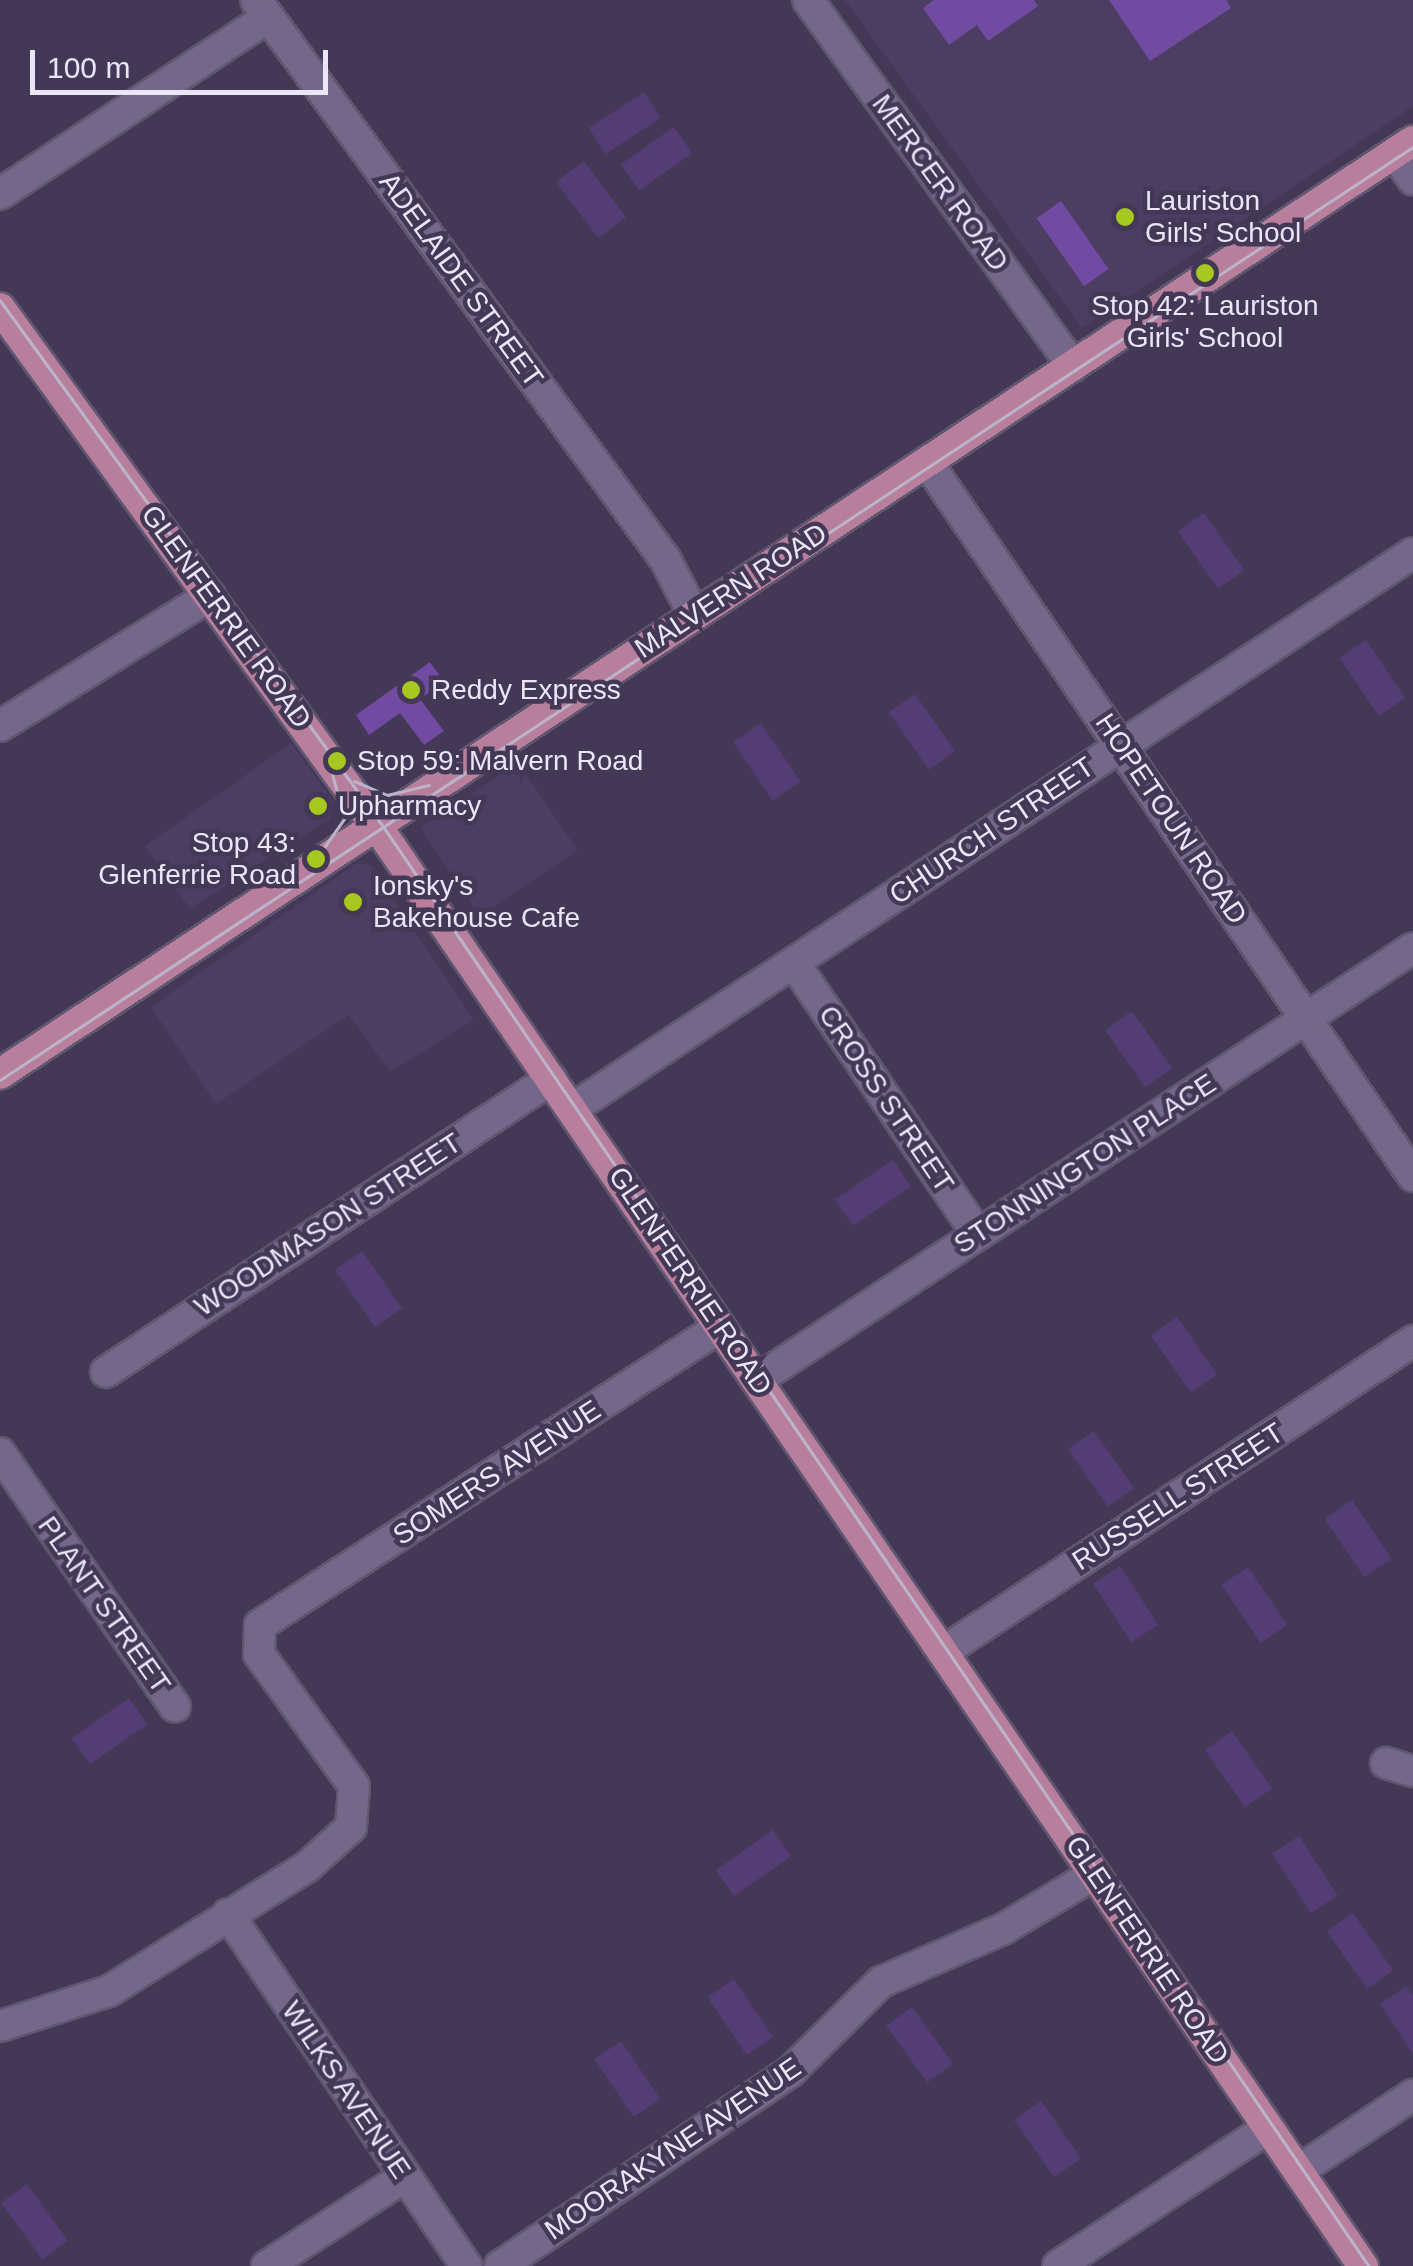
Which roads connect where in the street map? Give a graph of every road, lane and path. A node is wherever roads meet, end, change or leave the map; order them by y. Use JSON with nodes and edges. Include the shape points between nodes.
{"nodes":[{"id":1,"x":808,"y":0,"type":"edge"},
{"id":2,"x":262,"y":8,"type":"edge"},
{"id":3,"x":1404,"y":148,"type":"edge"},
{"id":4,"x":1413,"y":180,"type":"edge"},
{"id":5,"x":0,"y":194,"type":"edge"},
{"id":6,"x":4,"y":322,"type":"edge"},
{"id":7,"x":1073,"y":366,"type":"junction"},
{"id":8,"x":927,"y":462,"type":"junction"},
{"id":9,"x":1413,"y":553,"type":"edge"},
{"id":10,"x":205,"y":588,"type":"junction"},
{"id":11,"x":702,"y":610,"type":"junction"},
{"id":12,"x":0,"y":726,"type":"edge"},
{"id":13,"x":1121,"y":746,"type":"junction"},
{"id":14,"x":376,"y":826,"type":"junction"},
{"id":15,"x":1413,"y":948,"type":"edge"},
{"id":16,"x":794,"y":963,"type":"junction"},
{"id":17,"x":1306,"y":1018,"type":"junction"},
{"id":18,"x":0,"y":1074,"type":"edge"},
{"id":19,"x":551,"y":1080,"type":"junction"},
{"id":20,"x":572,"y":1109,"type":"junction"},
{"id":21,"x":1413,"y":1176,"type":"edge"},
{"id":22,"x":978,"y":1236,"type":"junction"},
{"id":23,"x":720,"y":1326,"type":"junction"},
{"id":24,"x":1413,"y":1341,"type":"edge"},
{"id":25,"x":106,"y":1372,"type":"dead end"},
{"id":26,"x":757,"y":1380,"type":"junction"},
{"id":27,"x":0,"y":1453,"type":"edge"},
{"id":28,"x":943,"y":1652,"type":"junction"},
{"id":29,"x":175,"y":1707,"type":"dead end"},
{"id":30,"x":1094,"y":1874,"type":"junction"},
{"id":31,"x":228,"y":1914,"type":"junction"},
{"id":32,"x":0,"y":2026,"type":"edge"},
{"id":33,"x":1413,"y":2095,"type":"edge"},
{"id":34,"x":1268,"y":2128,"type":"junction"},
{"id":35,"x":1298,"y":2171,"type":"junction"},
{"id":36,"x":404,"y":2177,"type":"junction"},
{"id":37,"x":268,"y":2266,"type":"edge"},
{"id":38,"x":466,"y":2266,"type":"edge"},
{"id":39,"x":500,"y":2266,"type":"edge"},
{"id":40,"x":1058,"y":2266,"type":"edge"},
{"id":41,"x":1363,"y":2266,"type":"edge"}],
"edges":[{"from":1,"to":7,"type":"street","name":"MERCER ROAD"},
{"from":2,"to":5,"type":"street"},
{"from":2,"to":11,"type":"street","name":"ADELAIDE STREET"},
{"from":3,"to":4,"type":"street"},
{"from":3,"to":7,"type":"main road","name":"MALVERN ROAD"},
{"from":6,"to":10,"type":"main road","name":"GLENFERRIE ROAD"},
{"from":7,"to":8,"type":"main road","name":"MALVERN ROAD"},
{"from":8,"to":11,"type":"main road","name":"MALVERN ROAD"},
{"from":8,"to":13,"type":"street","name":"HOPETOUN ROAD"},
{"from":9,"to":13,"type":"street","name":"CHURCH STREET"},
{"from":10,"to":12,"type":"street"},
{"from":10,"to":14,"type":"main road","name":"GLENFERRIE ROAD"},
{"from":11,"to":14,"type":"main road","name":"MALVERN ROAD"},
{"from":13,"to":16,"type":"street","name":"CHURCH STREET"},
{"from":13,"to":17,"type":"street","name":"HOPETOUN ROAD"},
{"from":14,"to":18,"type":"main road","name":"MALVERN ROAD"},
{"from":14,"to":19,"type":"main road","name":"GLENFERRIE ROAD"},
{"from":15,"to":17,"type":"street","name":"STONNINGTON PLACE"},
{"from":16,"to":20,"type":"street","name":"CHURCH STREET"},
{"from":16,"to":22,"type":"street","name":"CROSS STREET"},
{"from":17,"to":21,"type":"street","name":"HOPETOUN ROAD"},
{"from":17,"to":22,"type":"street","name":"STONNINGTON PLACE"},
{"from":19,"to":20,"type":"main road","name":"GLENFERRIE ROAD"},
{"from":19,"to":25,"type":"street","name":"WOODMASON STREET"},
{"from":20,"to":23,"type":"main road","name":"GLENFERRIE ROAD"},
{"from":22,"to":26,"type":"street","name":"STONNINGTON PLACE"},
{"from":23,"to":26,"type":"main road","name":"GLENFERRIE ROAD"},
{"from":23,"to":31,"type":"street","name":"SOMERS AVENUE","via":[[255,1637],[354,1786],[357,1816],[344,1834]]},
{"from":24,"to":28,"type":"street","name":"RUSSELL STREET"},
{"from":26,"to":28,"type":"main road","name":"GLENFERRIE ROAD"},
{"from":27,"to":29,"type":"street","name":"PLANT STREET"},
{"from":28,"to":30,"type":"main road","name":"GLENFERRIE ROAD"},
{"from":30,"to":34,"type":"main road","name":"GLENFERRIE ROAD"},
{"from":30,"to":39,"type":"street","name":"MOORAKYNE AVENUE","via":[[1005,1928],[881,1982],[791,2071]]},
{"from":31,"to":32,"type":"street","name":"SOMERS AVENUE","via":[[83,2004]]},
{"from":31,"to":36,"type":"street","name":"WILKS AVENUE"},
{"from":33,"to":35,"type":"street"},
{"from":34,"to":35,"type":"main road","name":"GLENFERRIE ROAD"},
{"from":34,"to":40,"type":"street"},
{"from":35,"to":41,"type":"main road","name":"GLENFERRIE ROAD"},
{"from":36,"to":37,"type":"street"},
{"from":36,"to":38,"type":"street","name":"WILKS AVENUE"}]}
